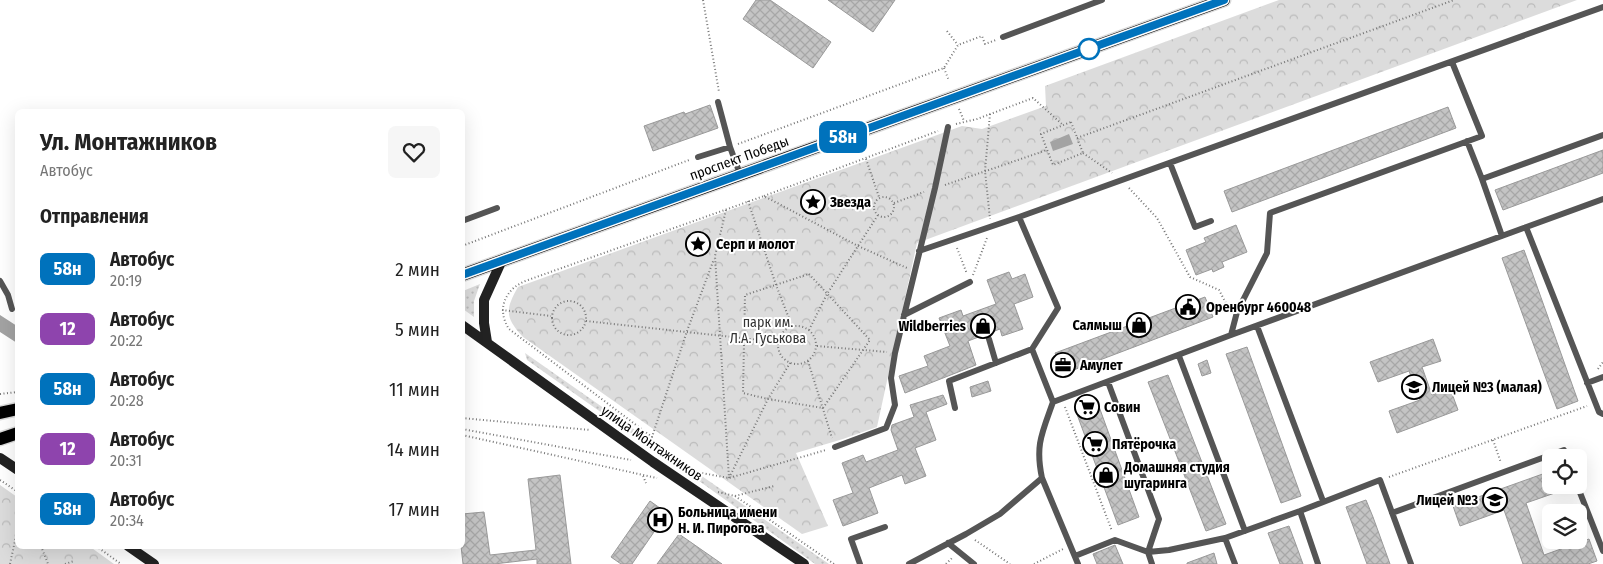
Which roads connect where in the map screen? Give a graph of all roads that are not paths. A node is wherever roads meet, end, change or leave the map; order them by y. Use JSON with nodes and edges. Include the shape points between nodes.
{"nodes":[{"id":1,"x":1102,"y":0,"type":"edge"},
{"id":2,"x":1224,"y":0,"type":"edge"},
{"id":3,"x":1603,"y":7,"type":"edge"},
{"id":4,"x":1003,"y":37,"type":"dead end"},
{"id":5,"x":1452,"y":62,"type":"junction"},
{"id":6,"x":718,"y":102,"type":"road end"},
{"id":7,"x":948,"y":127,"type":"road end"},
{"id":8,"x":1603,"y":135,"type":"edge"},
{"id":9,"x":1467,"y":141,"type":"junction"},
{"id":10,"x":730,"y":147,"type":"junction"},
{"id":11,"x":698,"y":157,"type":"road end"},
{"id":12,"x":1170,"y":163,"type":"junction"},
{"id":13,"x":740,"y":174,"type":"junction"},
{"id":14,"x":1482,"y":179,"type":"junction"},
{"id":15,"x":1603,"y":199,"type":"edge"},
{"id":16,"x":497,"y":208,"type":"dead end"},
{"id":17,"x":1019,"y":217,"type":"junction"},
{"id":18,"x":465,"y":220,"type":"edge"},
{"id":19,"x":1211,"y":221,"type":"dead end"},
{"id":20,"x":1526,"y":227,"type":"junction"},
{"id":21,"x":1502,"y":236,"type":"junction"},
{"id":22,"x":919,"y":251,"type":"junction"},
{"id":23,"x":502,"y":260,"type":"junction"},
{"id":24,"x":465,"y":274,"type":"edge"},
{"id":25,"x":0,"y":281,"type":"edge"},
{"id":26,"x":970,"y":282,"type":"road end"},
{"id":27,"x":12,"y":309,"type":"dead end"},
{"id":28,"x":904,"y":315,"type":"junction"},
{"id":29,"x":1257,"y":326,"type":"junction"},
{"id":30,"x":465,"y":327,"type":"edge"},
{"id":31,"x":1231,"y":335,"type":"junction"},
{"id":32,"x":989,"y":339,"type":"dead end"},
{"id":33,"x":487,"y":342,"type":"junction"},
{"id":34,"x":1032,"y":349,"type":"junction"},
{"id":35,"x":1178,"y":356,"type":"junction"},
{"id":36,"x":996,"y":363,"type":"junction"},
{"id":37,"x":1603,"y":377,"type":"edge"},
{"id":38,"x":1108,"y":382,"type":"junction"},
{"id":39,"x":1587,"y":383,"type":"junction"},
{"id":40,"x":1053,"y":402,"type":"junction"},
{"id":41,"x":954,"y":408,"type":"dead end"},
{"id":42,"x":15,"y":410,"type":"edge"},
{"id":43,"x":0,"y":413,"type":"edge"},
{"id":44,"x":1603,"y":414,"type":"edge"},
{"id":45,"x":15,"y":434,"type":"edge"},
{"id":46,"x":0,"y":439,"type":"edge"},
{"id":47,"x":835,"y":447,"type":"road end"},
{"id":48,"x":0,"y":458,"type":"edge"},
{"id":49,"x":1542,"y":458,"type":"edge"},
{"id":50,"x":15,"y":468,"type":"edge"},
{"id":51,"x":1042,"y":478,"type":"junction"},
{"id":52,"x":1581,"y":494,"type":"edge"},
{"id":53,"x":1324,"y":501,"type":"junction"},
{"id":54,"x":1300,"y":511,"type":"junction"},
{"id":55,"x":1392,"y":513,"type":"junction"},
{"id":56,"x":885,"y":527,"type":"dead end"},
{"id":57,"x":1246,"y":531,"type":"junction"},
{"id":58,"x":1226,"y":538,"type":"junction"},
{"id":59,"x":948,"y":544,"type":"junction"},
{"id":60,"x":132,"y":549,"type":"edge"},
{"id":61,"x":1603,"y":551,"type":"edge"},
{"id":62,"x":1148,"y":552,"type":"junction"},
{"id":63,"x":1075,"y":556,"type":"junction"},
{"id":64,"x":154,"y":564,"type":"edge"},
{"id":65,"x":804,"y":564,"type":"edge"},
{"id":66,"x":860,"y":564,"type":"edge"},
{"id":67,"x":909,"y":564,"type":"edge"},
{"id":68,"x":974,"y":564,"type":"edge"},
{"id":69,"x":1078,"y":564,"type":"edge"},
{"id":70,"x":1152,"y":564,"type":"edge"},
{"id":71,"x":1235,"y":564,"type":"edge"},
{"id":72,"x":1318,"y":564,"type":"edge"},
{"id":73,"x":1411,"y":564,"type":"edge"}],
"edges":[{"from":1,"to":4,"type":"lane"},
{"from":2,"to":13,"type":"main road","name":"проспект Победы"},
{"from":3,"to":5,"type":"lane"},
{"from":5,"to":9,"type":"lane","via":[[1482,136]]},
{"from":5,"to":12,"type":"lane"},
{"from":6,"to":10,"type":"lane"},
{"from":7,"to":22,"type":"lane"},
{"from":8,"to":14,"type":"lane"},
{"from":9,"to":14,"type":"lane"},
{"from":9,"to":31,"type":"lane","via":[[1270,213],[1267,253],[1237,312]]},
{"from":10,"to":11,"type":"lane"},
{"from":10,"to":13,"type":"lane"},
{"from":12,"to":17,"type":"lane"},
{"from":12,"to":19,"type":"lane","via":[[1195,227]]},
{"from":13,"to":23,"type":"main road","name":"проспект Победы"},
{"from":14,"to":21,"type":"lane"},
{"from":15,"to":20,"type":"lane"},
{"from":16,"to":18,"type":"lane"},
{"from":17,"to":22,"type":"lane"},
{"from":17,"to":34,"type":"lane","via":[[1058,308]]},
{"from":20,"to":21,"type":"lane"},
{"from":20,"to":39,"type":"lane"},
{"from":21,"to":29,"type":"lane"},
{"from":22,"to":28,"type":"lane"},
{"from":23,"to":24,"type":"main road","name":"проспект Победы"},
{"from":23,"to":33,"type":"main road","via":[[484,300]]},
{"from":25,"to":27,"type":"lane"},
{"from":26,"to":28,"type":"lane"},
{"from":28,"to":47,"type":"lane","via":[[891,378],[895,405],[886,428]]},
{"from":29,"to":31,"type":"lane"},
{"from":29,"to":53,"type":"lane"},
{"from":30,"to":33,"type":"main road","name":"улица Монтажников"},
{"from":31,"to":35,"type":"lane"},
{"from":32,"to":36,"type":"lane"},
{"from":33,"to":65,"type":"main road","name":"улица Монтажников","via":[[653,462]]},
{"from":34,"to":36,"type":"lane"},
{"from":34,"to":40,"type":"lane"},
{"from":35,"to":38,"type":"lane"},
{"from":35,"to":57,"type":"lane"},
{"from":36,"to":41,"type":"lane","via":[[949,381]]},
{"from":37,"to":39,"type":"lane"},
{"from":38,"to":40,"type":"lane"},
{"from":38,"to":62,"type":"lane","via":[[1159,519]]},
{"from":39,"to":44,"type":"lane","via":[[1599,412]]},
{"from":40,"to":51,"type":"lane","via":[[1039,439],[1038,460]]},
{"from":42,"to":43,"type":"main road"},
{"from":45,"to":46,"type":"main road"},
{"from":48,"to":50,"type":"main road"},
{"from":49,"to":55,"type":"lane"},
{"from":51,"to":59,"type":"lane","via":[[1000,514]]},
{"from":51,"to":63,"type":"lane"},
{"from":52,"to":61,"type":"lane"},
{"from":53,"to":54,"type":"lane"},
{"from":53,"to":55,"type":"lane","via":[[1380,480]]},
{"from":54,"to":57,"type":"lane"},
{"from":54,"to":72,"type":"lane"},
{"from":55,"to":73,"type":"lane"},
{"from":56,"to":66,"type":"lane","via":[[851,539]]},
{"from":57,"to":58,"type":"lane"},
{"from":58,"to":62,"type":"lane"},
{"from":58,"to":71,"type":"lane"},
{"from":59,"to":67,"type":"lane"},
{"from":59,"to":68,"type":"lane"},
{"from":60,"to":64,"type":"main road"},
{"from":62,"to":63,"type":"lane","via":[[1116,540]]},
{"from":62,"to":70,"type":"lane"},
{"from":63,"to":69,"type":"lane"}]}
